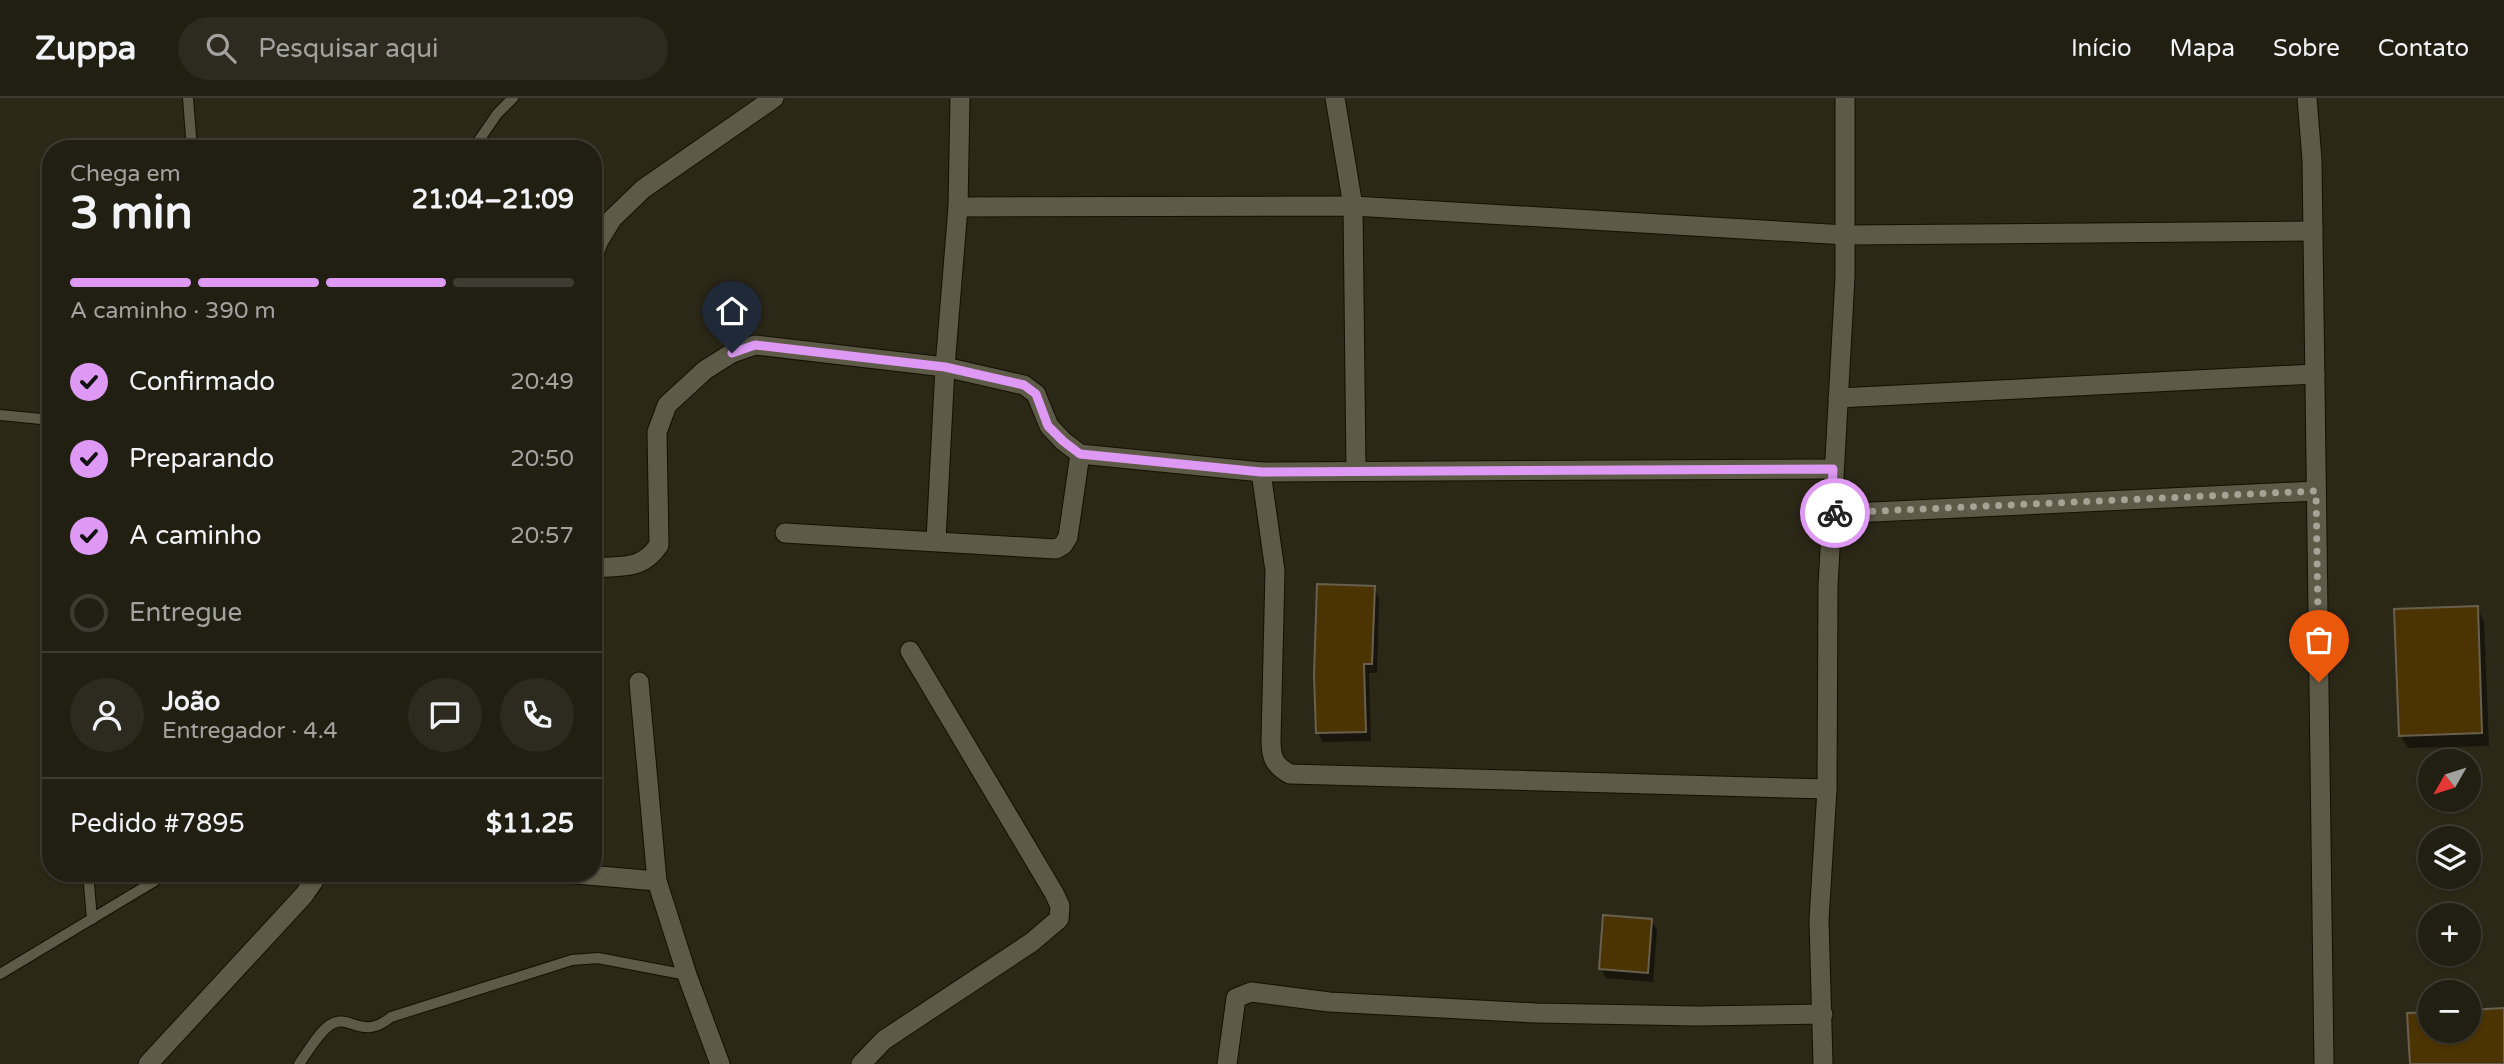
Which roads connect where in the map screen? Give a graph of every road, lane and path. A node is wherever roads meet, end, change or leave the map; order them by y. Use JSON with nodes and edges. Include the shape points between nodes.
{"nodes":[{"id":1,"x":188,"y":98,"type":"edge"},
{"id":2,"x":513,"y":98,"type":"edge"},
{"id":3,"x":774,"y":98,"type":"edge"},
{"id":4,"x":960,"y":98,"type":"edge"},
{"id":5,"x":1335,"y":98,"type":"edge"},
{"id":6,"x":1845,"y":98,"type":"edge"},
{"id":7,"x":2307,"y":98,"type":"edge"},
{"id":8,"x":191,"y":140,"type":"edge"},
{"id":9,"x":479,"y":140,"type":"edge"},
{"id":10,"x":1353,"y":206,"type":"junction"},
{"id":11,"x":958,"y":207,"type":"junction"},
{"id":12,"x":2313,"y":230,"type":"junction"},
{"id":13,"x":602,"y":235,"type":"edge"},
{"id":14,"x":1846,"y":236,"type":"junction"},
{"id":15,"x":945,"y":367,"type":"junction"},
{"id":16,"x":2315,"y":374,"type":"junction"},
{"id":17,"x":1838,"y":398,"type":"junction"},
{"id":18,"x":0,"y":415,"type":"edge"},
{"id":19,"x":42,"y":419,"type":"edge"},
{"id":20,"x":1080,"y":454,"type":"junction"},
{"id":21,"x":1833,"y":469,"type":"junction"},
{"id":22,"x":1356,"y":471,"type":"junction"},
{"id":23,"x":1261,"y":472,"type":"junction"},
{"id":24,"x":2316,"y":491,"type":"junction"},
{"id":25,"x":1831,"y":514,"type":"junction"},
{"id":26,"x":785,"y":533,"type":"dead end"},
{"id":27,"x":936,"y":540,"type":"junction"},
{"id":28,"x":602,"y":567,"type":"edge"},
{"id":29,"x":910,"y":651,"type":"dead end"},
{"id":30,"x":639,"y":682,"type":"dead end"},
{"id":31,"x":1828,"y":789,"type":"junction"},
{"id":32,"x":602,"y":876,"type":"edge"},
{"id":33,"x":657,"y":881,"type":"junction"},
{"id":34,"x":89,"y":882,"type":"edge"},
{"id":35,"x":153,"y":882,"type":"edge"},
{"id":36,"x":313,"y":882,"type":"edge"},
{"id":37,"x":92,"y":919,"type":"junction"},
{"id":38,"x":0,"y":974,"type":"edge"},
{"id":39,"x":687,"y":975,"type":"junction"},
{"id":40,"x":1823,"y":1014,"type":"junction"},
{"id":41,"x":148,"y":1064,"type":"edge"},
{"id":42,"x":299,"y":1064,"type":"edge"},
{"id":43,"x":720,"y":1064,"type":"edge"},
{"id":44,"x":861,"y":1064,"type":"edge"},
{"id":45,"x":1227,"y":1064,"type":"edge"},
{"id":46,"x":1824,"y":1064,"type":"edge"},
{"id":47,"x":2324,"y":1064,"type":"edge"}],
"edges":[{"from":1,"to":8,"type":"lane"},
{"from":2,"to":9,"type":"lane"},
{"from":3,"to":13,"type":"street","via":[[643,189]]},
{"from":4,"to":11,"type":"street"},
{"from":5,"to":10,"type":"street"},
{"from":6,"to":14,"type":"street"},
{"from":7,"to":12,"type":"street"},
{"from":10,"to":11,"type":"street"},
{"from":10,"to":14,"type":"street"},
{"from":10,"to":22,"type":"street"},
{"from":11,"to":15,"type":"street"},
{"from":12,"to":14,"type":"street"},
{"from":12,"to":16,"type":"street"},
{"from":14,"to":17,"type":"street"},
{"from":15,"to":20,"type":"street","via":[[1024,385],[1036,394],[1048,426]]},
{"from":15,"to":27,"type":"street"},
{"from":15,"to":28,"type":"street","via":[[755,345],[732,353],[705,370],[667,405],[657,432],[659,545],[642,564]]},
{"from":16,"to":17,"type":"street"},
{"from":16,"to":24,"type":"street"},
{"from":17,"to":21,"type":"street"},
{"from":18,"to":19,"type":"lane"},
{"from":20,"to":23,"type":"street"},
{"from":20,"to":27,"type":"street","via":[[1063,545],[1056,549]]},
{"from":21,"to":22,"type":"street"},
{"from":21,"to":25,"type":"street"},
{"from":22,"to":23,"type":"street"},
{"from":23,"to":31,"type":"street","via":[[1275,571],[1271,756],[1290,774]]},
{"from":24,"to":25,"type":"street"},
{"from":24,"to":47,"type":"street"},
{"from":25,"to":31,"type":"street"},
{"from":26,"to":27,"type":"street"},
{"from":29,"to":44,"type":"street","via":[[1054,893],[1059,919],[1032,942],[884,1040]]},
{"from":30,"to":33,"type":"street"},
{"from":31,"to":40,"type":"street","via":[[1819,920]]},
{"from":32,"to":33,"type":"street"},
{"from":33,"to":39,"type":"street"},
{"from":34,"to":37,"type":"lane"},
{"from":35,"to":37,"type":"lane"},
{"from":36,"to":41,"type":"street"},
{"from":37,"to":38,"type":"lane"},
{"from":39,"to":42,"type":"lane","via":[[598,958],[572,960],[391,1017],[381,1026],[368,1029],[336,1022]]},
{"from":39,"to":43,"type":"street"},
{"from":40,"to":45,"type":"street","via":[[1535,1013],[1329,1002],[1251,992],[1236,998]]},
{"from":40,"to":46,"type":"street"}]}
